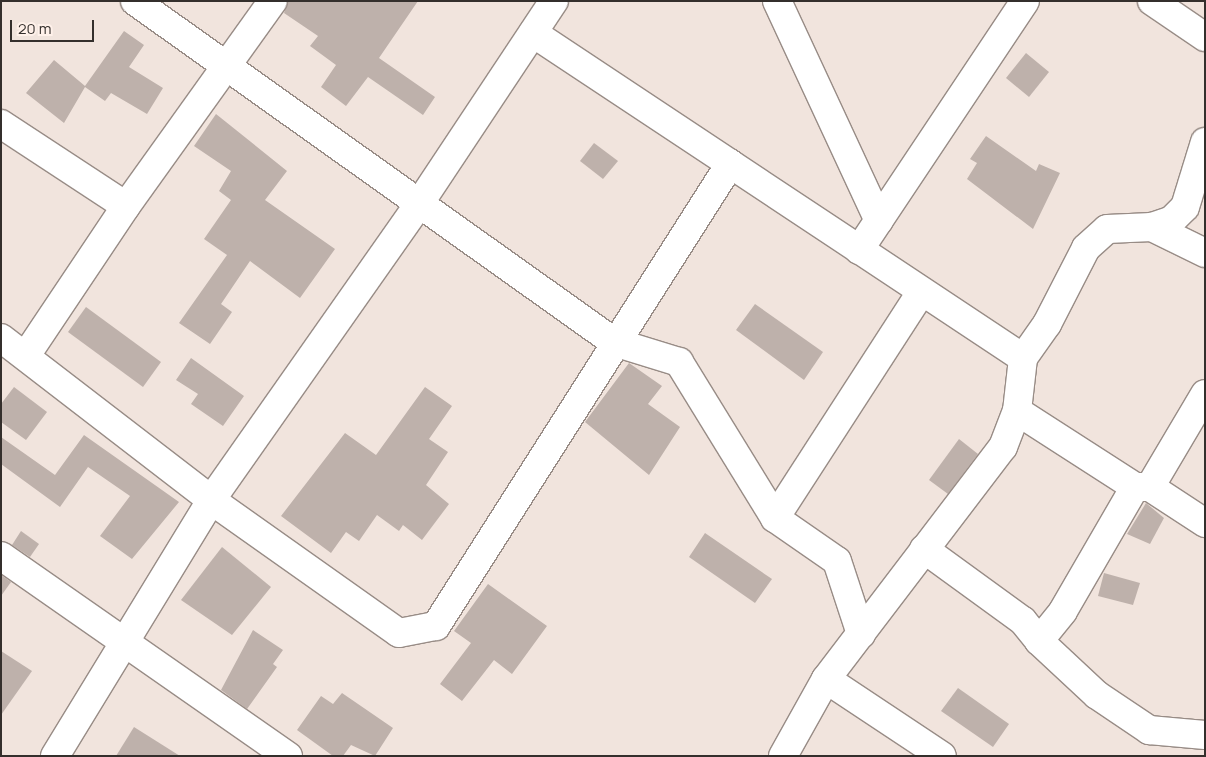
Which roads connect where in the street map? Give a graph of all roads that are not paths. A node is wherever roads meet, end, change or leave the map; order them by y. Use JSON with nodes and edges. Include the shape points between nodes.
{"nodes":[{"id":1,"x":134,"y":1,"type":"edge"},
{"id":2,"x":273,"y":1,"type":"edge"},
{"id":3,"x":554,"y":1,"type":"edge"},
{"id":4,"x":777,"y":1,"type":"edge"},
{"id":5,"x":1025,"y":1,"type":"edge"},
{"id":6,"x":1152,"y":1,"type":"edge"},
{"id":7,"x":533,"y":33,"type":"junction"},
{"id":8,"x":1205,"y":37,"type":"edge"},
{"id":9,"x":224,"y":68,"type":"junction"},
{"id":10,"x":1,"y":124,"type":"edge"},
{"id":11,"x":1205,"y":142,"type":"edge"},
{"id":12,"x":730,"y":164,"type":"junction"},
{"id":13,"x":421,"y":201,"type":"junction"},
{"id":14,"x":126,"y":206,"type":"junction"},
{"id":15,"x":879,"y":221,"type":"junction"},
{"id":16,"x":1152,"y":227,"type":"junction"},
{"id":17,"x":859,"y":250,"type":"junction"},
{"id":18,"x":1205,"y":253,"type":"edge"},
{"id":19,"x":921,"y":292,"type":"junction"},
{"id":20,"x":1,"y":338,"type":"edge"},
{"id":21,"x":614,"y":342,"type":"junction"},
{"id":22,"x":27,"y":354,"type":"junction"},
{"id":23,"x":1023,"y":358,"type":"junction"},
{"id":24,"x":1205,"y":394,"type":"edge"},
{"id":25,"x":1017,"y":411,"type":"junction"},
{"id":26,"x":1143,"y":487,"type":"junction"},
{"id":27,"x":211,"y":500,"type":"junction"},
{"id":28,"x":775,"y":518,"type":"junction"},
{"id":29,"x":1205,"y":523,"type":"edge"},
{"id":30,"x":924,"y":549,"type":"junction"},
{"id":31,"x":1,"y":556,"type":"edge"},
{"id":32,"x":861,"y":634,"type":"junction"},
{"id":33,"x":125,"y":642,"type":"junction"},
{"id":34,"x":1039,"y":642,"type":"junction"},
{"id":35,"x":826,"y":679,"type":"junction"},
{"id":36,"x":1205,"y":735,"type":"edge"},
{"id":37,"x":55,"y":756,"type":"edge"},
{"id":38,"x":288,"y":756,"type":"edge"},
{"id":39,"x":783,"y":756,"type":"edge"},
{"id":40,"x":942,"y":756,"type":"edge"}],
"edges":[{"from":1,"to":9,"type":"street"},
{"from":2,"to":9,"type":"street"},
{"from":3,"to":7,"type":"street"},
{"from":4,"to":15,"type":"street"},
{"from":5,"to":15,"type":"street"},
{"from":6,"to":8,"type":"street"},
{"from":7,"to":12,"type":"street"},
{"from":7,"to":13,"type":"street"},
{"from":9,"to":13,"type":"street"},
{"from":9,"to":14,"type":"street"},
{"from":10,"to":14,"type":"street"},
{"from":11,"to":16,"type":"street","via":[[1185,207],[1172,220]]},
{"from":12,"to":17,"type":"street"},
{"from":12,"to":21,"type":"street"},
{"from":13,"to":21,"type":"street"},
{"from":13,"to":27,"type":"street"},
{"from":14,"to":22,"type":"street"},
{"from":15,"to":17,"type":"street"},
{"from":16,"to":18,"type":"street"},
{"from":16,"to":23,"type":"street","via":[[1107,229],[1086,248],[1047,324]]},
{"from":17,"to":19,"type":"street"},
{"from":19,"to":23,"type":"street"},
{"from":19,"to":28,"type":"street"},
{"from":20,"to":22,"type":"street"},
{"from":21,"to":27,"type":"street","via":[[436,626],[399,633]]},
{"from":21,"to":28,"type":"street","via":[[680,362]]},
{"from":22,"to":27,"type":"street"},
{"from":23,"to":25,"type":"street"},
{"from":24,"to":26,"type":"street"},
{"from":25,"to":26,"type":"street"},
{"from":25,"to":30,"type":"street","via":[[1003,447]]},
{"from":26,"to":29,"type":"street"},
{"from":26,"to":34,"type":"street","via":[[1063,611]]},
{"from":27,"to":33,"type":"street"},
{"from":28,"to":32,"type":"street","via":[[837,561]]},
{"from":30,"to":32,"type":"street"},
{"from":30,"to":34,"type":"street","via":[[1023,621]]},
{"from":31,"to":33,"type":"street"},
{"from":32,"to":35,"type":"street"},
{"from":33,"to":37,"type":"street"},
{"from":33,"to":38,"type":"street"},
{"from":34,"to":36,"type":"street","via":[[1098,695],[1149,730]]},
{"from":35,"to":39,"type":"street"},
{"from":35,"to":40,"type":"street"}]}
